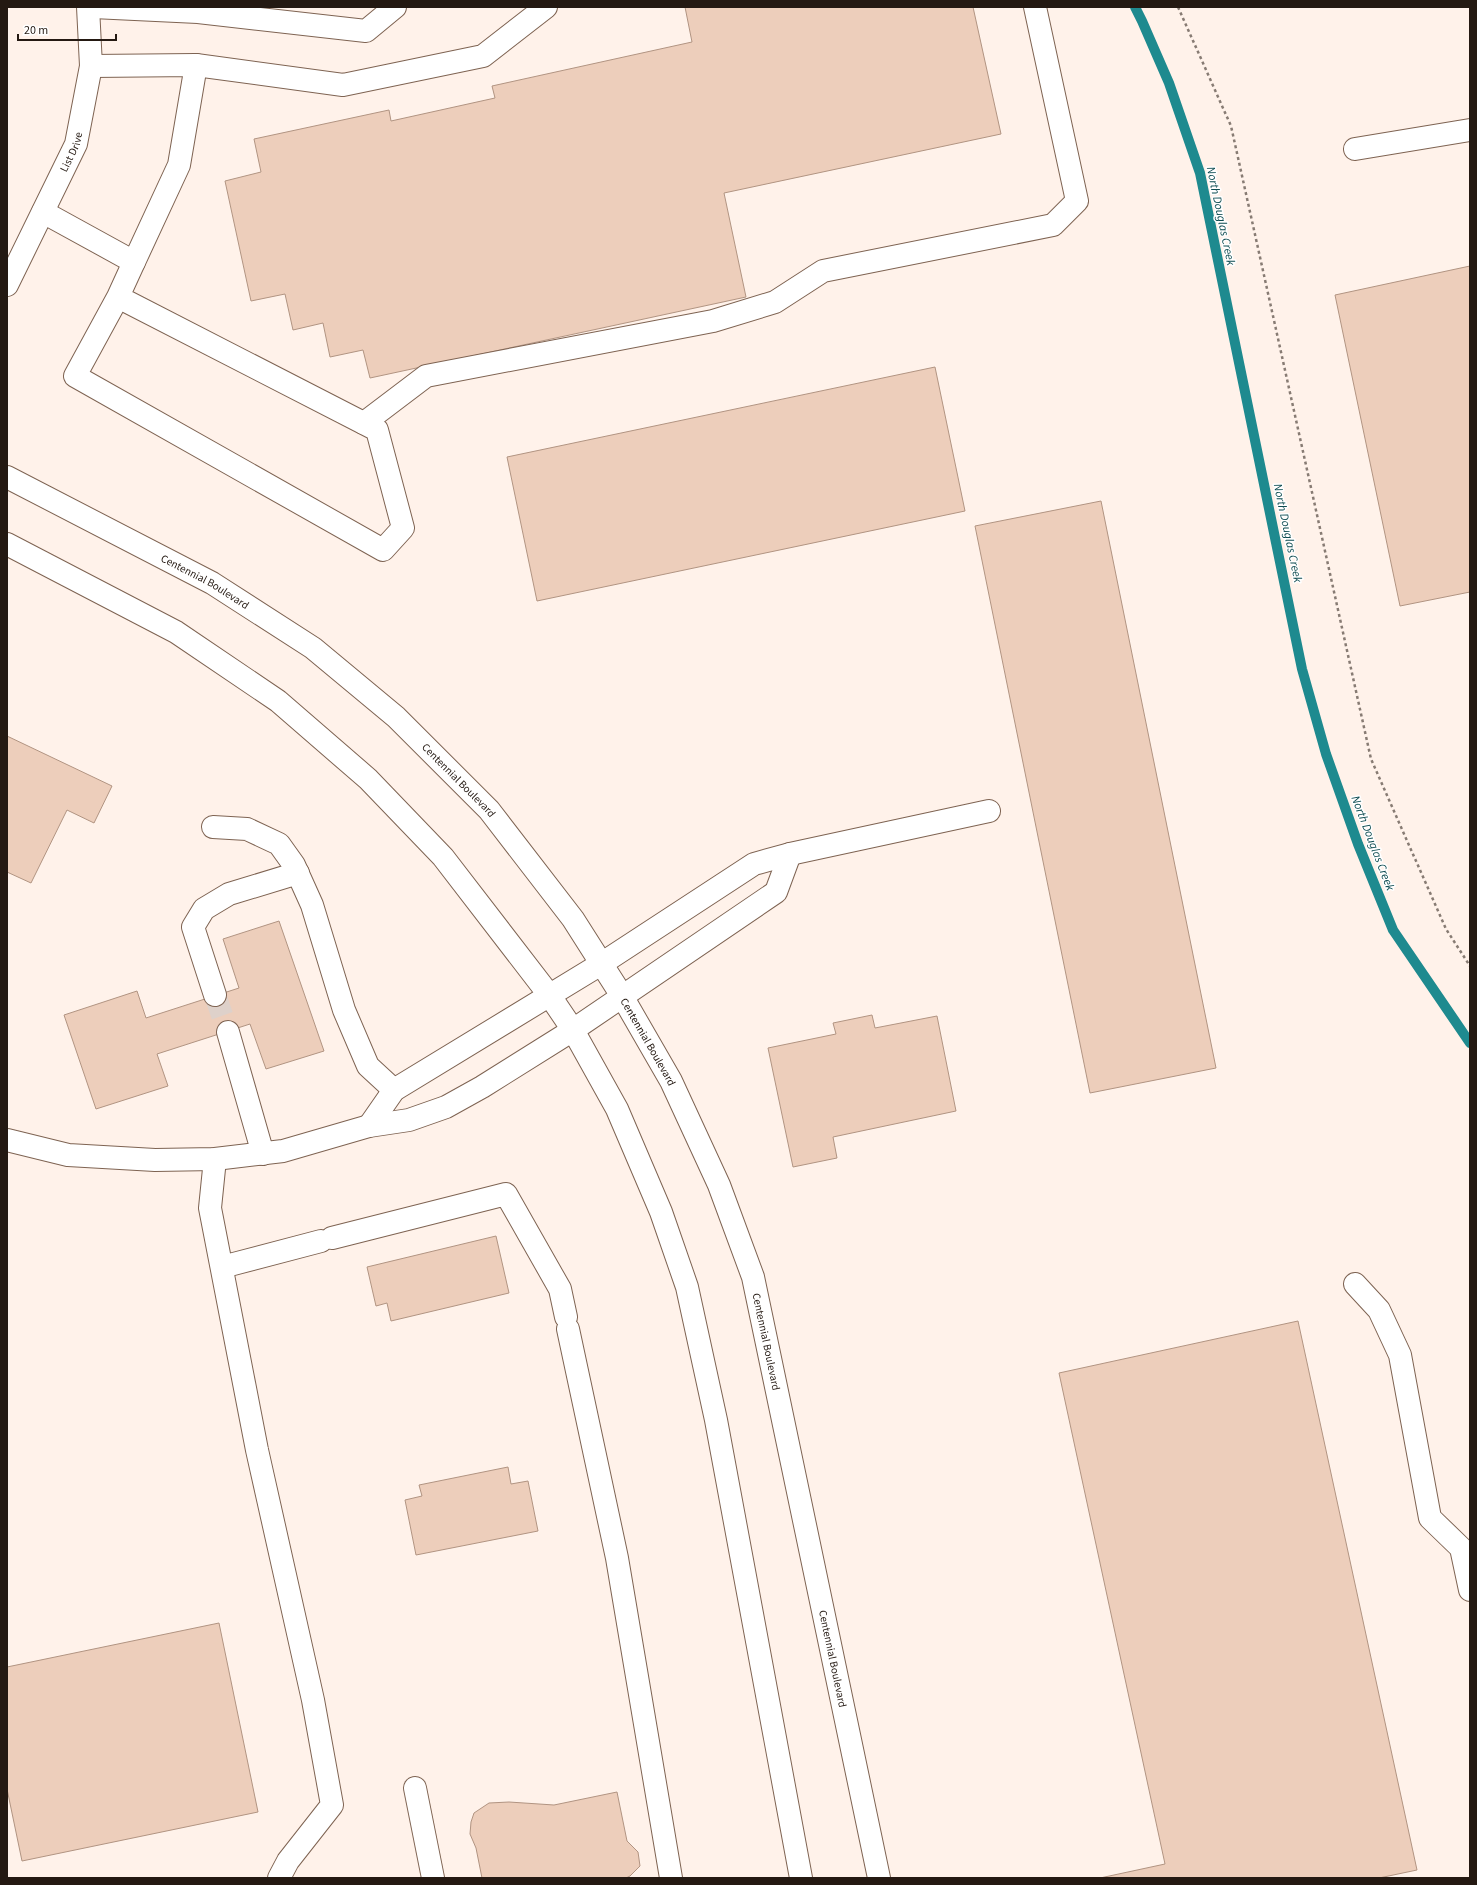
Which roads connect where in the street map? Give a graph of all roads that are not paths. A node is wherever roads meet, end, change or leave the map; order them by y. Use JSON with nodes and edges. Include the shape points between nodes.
{"nodes":[{"id":1,"x":88,"y":7,"type":"edge"},
{"id":2,"x":94,"y":7,"type":"edge"},
{"id":3,"x":395,"y":7,"type":"edge"},
{"id":4,"x":546,"y":7,"type":"edge"},
{"id":5,"x":1035,"y":7,"type":"edge"},
{"id":6,"x":198,"y":10,"type":"edge"},
{"id":7,"x":196,"y":65,"type":"junction"},
{"id":8,"x":91,"y":66,"type":"junction"},
{"id":9,"x":1470,"y":130,"type":"edge"},
{"id":10,"x":1355,"y":149,"type":"dead end"},
{"id":11,"x":43,"y":212,"type":"junction"},
{"id":12,"x":134,"y":262,"type":"junction"},
{"id":13,"x":7,"y":285,"type":"edge"},
{"id":14,"x":118,"y":297,"type":"junction"},
{"id":15,"x":364,"y":423,"type":"junction"},
{"id":16,"x":7,"y":477,"type":"edge"},
{"id":17,"x":7,"y":544,"type":"edge"},
{"id":18,"x":989,"y":811,"type":"dead end"},
{"id":19,"x":213,"y":827,"type":"dead end"},
{"id":20,"x":790,"y":854,"type":"junction"},
{"id":21,"x":298,"y":874,"type":"junction"},
{"id":22,"x":601,"y":964,"type":"junction"},
{"id":23,"x":215,"y":995,"type":"tunnel mouth"},
{"id":24,"x":550,"y":996,"type":"junction"},
{"id":25,"x":622,"y":996,"type":"junction"},
{"id":26,"x":573,"y":1030,"type":"junction"},
{"id":27,"x":228,"y":1032,"type":"tunnel mouth"},
{"id":28,"x":394,"y":1090,"type":"junction"},
{"id":29,"x":369,"y":1126,"type":"junction"},
{"id":30,"x":7,"y":1140,"type":"edge"},
{"id":31,"x":262,"y":1154,"type":"junction"},
{"id":32,"x":215,"y":1159,"type":"junction"},
{"id":33,"x":222,"y":1267,"type":"junction"},
{"id":34,"x":1355,"y":1284,"type":"dead end"},
{"id":35,"x":1470,"y":1590,"type":"edge"},
{"id":36,"x":415,"y":1788,"type":"dead end"},
{"id":37,"x":279,"y":1878,"type":"edge"},
{"id":38,"x":433,"y":1878,"type":"edge"},
{"id":39,"x":671,"y":1878,"type":"edge"},
{"id":40,"x":801,"y":1878,"type":"edge"},
{"id":41,"x":879,"y":1878,"type":"edge"}],
"edges":[{"from":1,"to":8,"type":"main road","name":"List Drive"},
{"from":2,"to":6,"type":"main road"},
{"from":3,"to":6,"type":"main road","via":[[366,31]]},
{"from":4,"to":7,"type":"main road","via":[[483,56],[342,85]]},
{"from":5,"to":15,"type":"main road","via":[[1077,201],[1053,225],[824,271],[775,302],[713,321],[426,376]]},
{"from":7,"to":8,"type":"main road"},
{"from":7,"to":12,"type":"main road","via":[[179,166]]},
{"from":8,"to":11,"type":"main road","name":"List Drive","via":[[76,144]]},
{"from":9,"to":10,"type":"main road"},
{"from":11,"to":12,"type":"main road"},
{"from":11,"to":13,"type":"main road","name":"List Drive"},
{"from":12,"to":14,"type":"main road"},
{"from":14,"to":15,"type":"main road"},
{"from":14,"to":15,"type":"main road","via":[[75,376],[383,550],[403,528],[377,430]]},
{"from":16,"to":22,"type":"main road","name":"Centennial Boulevard","via":[[212,583],[313,648],[396,717],[489,810],[573,919]]},
{"from":17,"to":24,"type":"main road","via":[[176,632],[278,701],[368,779],[443,857]]},
{"from":18,"to":20,"type":"main road"},
{"from":19,"to":21,"type":"main road","via":[[247,829],[279,844]]},
{"from":20,"to":22,"type":"main road","via":[[754,864]]},
{"from":20,"to":25,"type":"main road","via":[[776,892]]},
{"from":21,"to":23,"type":"main road","via":[[229,894],[204,909],[193,927]]},
{"from":21,"to":28,"type":"main road","via":[[312,905],[344,1010],[368,1066]]},
{"from":22,"to":24,"type":"main road"},
{"from":22,"to":25,"type":"main road","name":"Centennial Boulevard"},
{"from":24,"to":26,"type":"main road"},
{"from":24,"to":28,"type":"main road"},
{"from":25,"to":26,"type":"main road"},
{"from":25,"to":41,"type":"main road","name":"Centennial Boulevard","via":[[671,1081],[719,1185],[753,1276]]},
{"from":26,"to":29,"type":"main road","via":[[446,1107],[409,1120]]},
{"from":26,"to":40,"type":"main road","via":[[617,1109],[661,1212],[687,1286],[718,1428]]},
{"from":27,"to":31,"type":"main road"},
{"from":28,"to":29,"type":"main road"},
{"from":29,"to":31,"type":"main road","via":[[283,1151]]},
{"from":30,"to":32,"type":"main road","via":[[68,1155],[155,1160]]},
{"from":31,"to":32,"type":"main road"},
{"from":32,"to":33,"type":"main road","via":[[210,1208]]},
{"from":33,"to":37,"type":"main road","via":[[257,1450],[313,1700],[332,1805],[288,1861]]},
{"from":33,"to":39,"type":"main road","via":[[506,1194],[560,1289],[617,1558]]},
{"from":34,"to":35,"type":"main road","via":[[1379,1310],[1400,1355],[1430,1518],[1461,1548]]},
{"from":36,"to":38,"type":"main road"}]}
